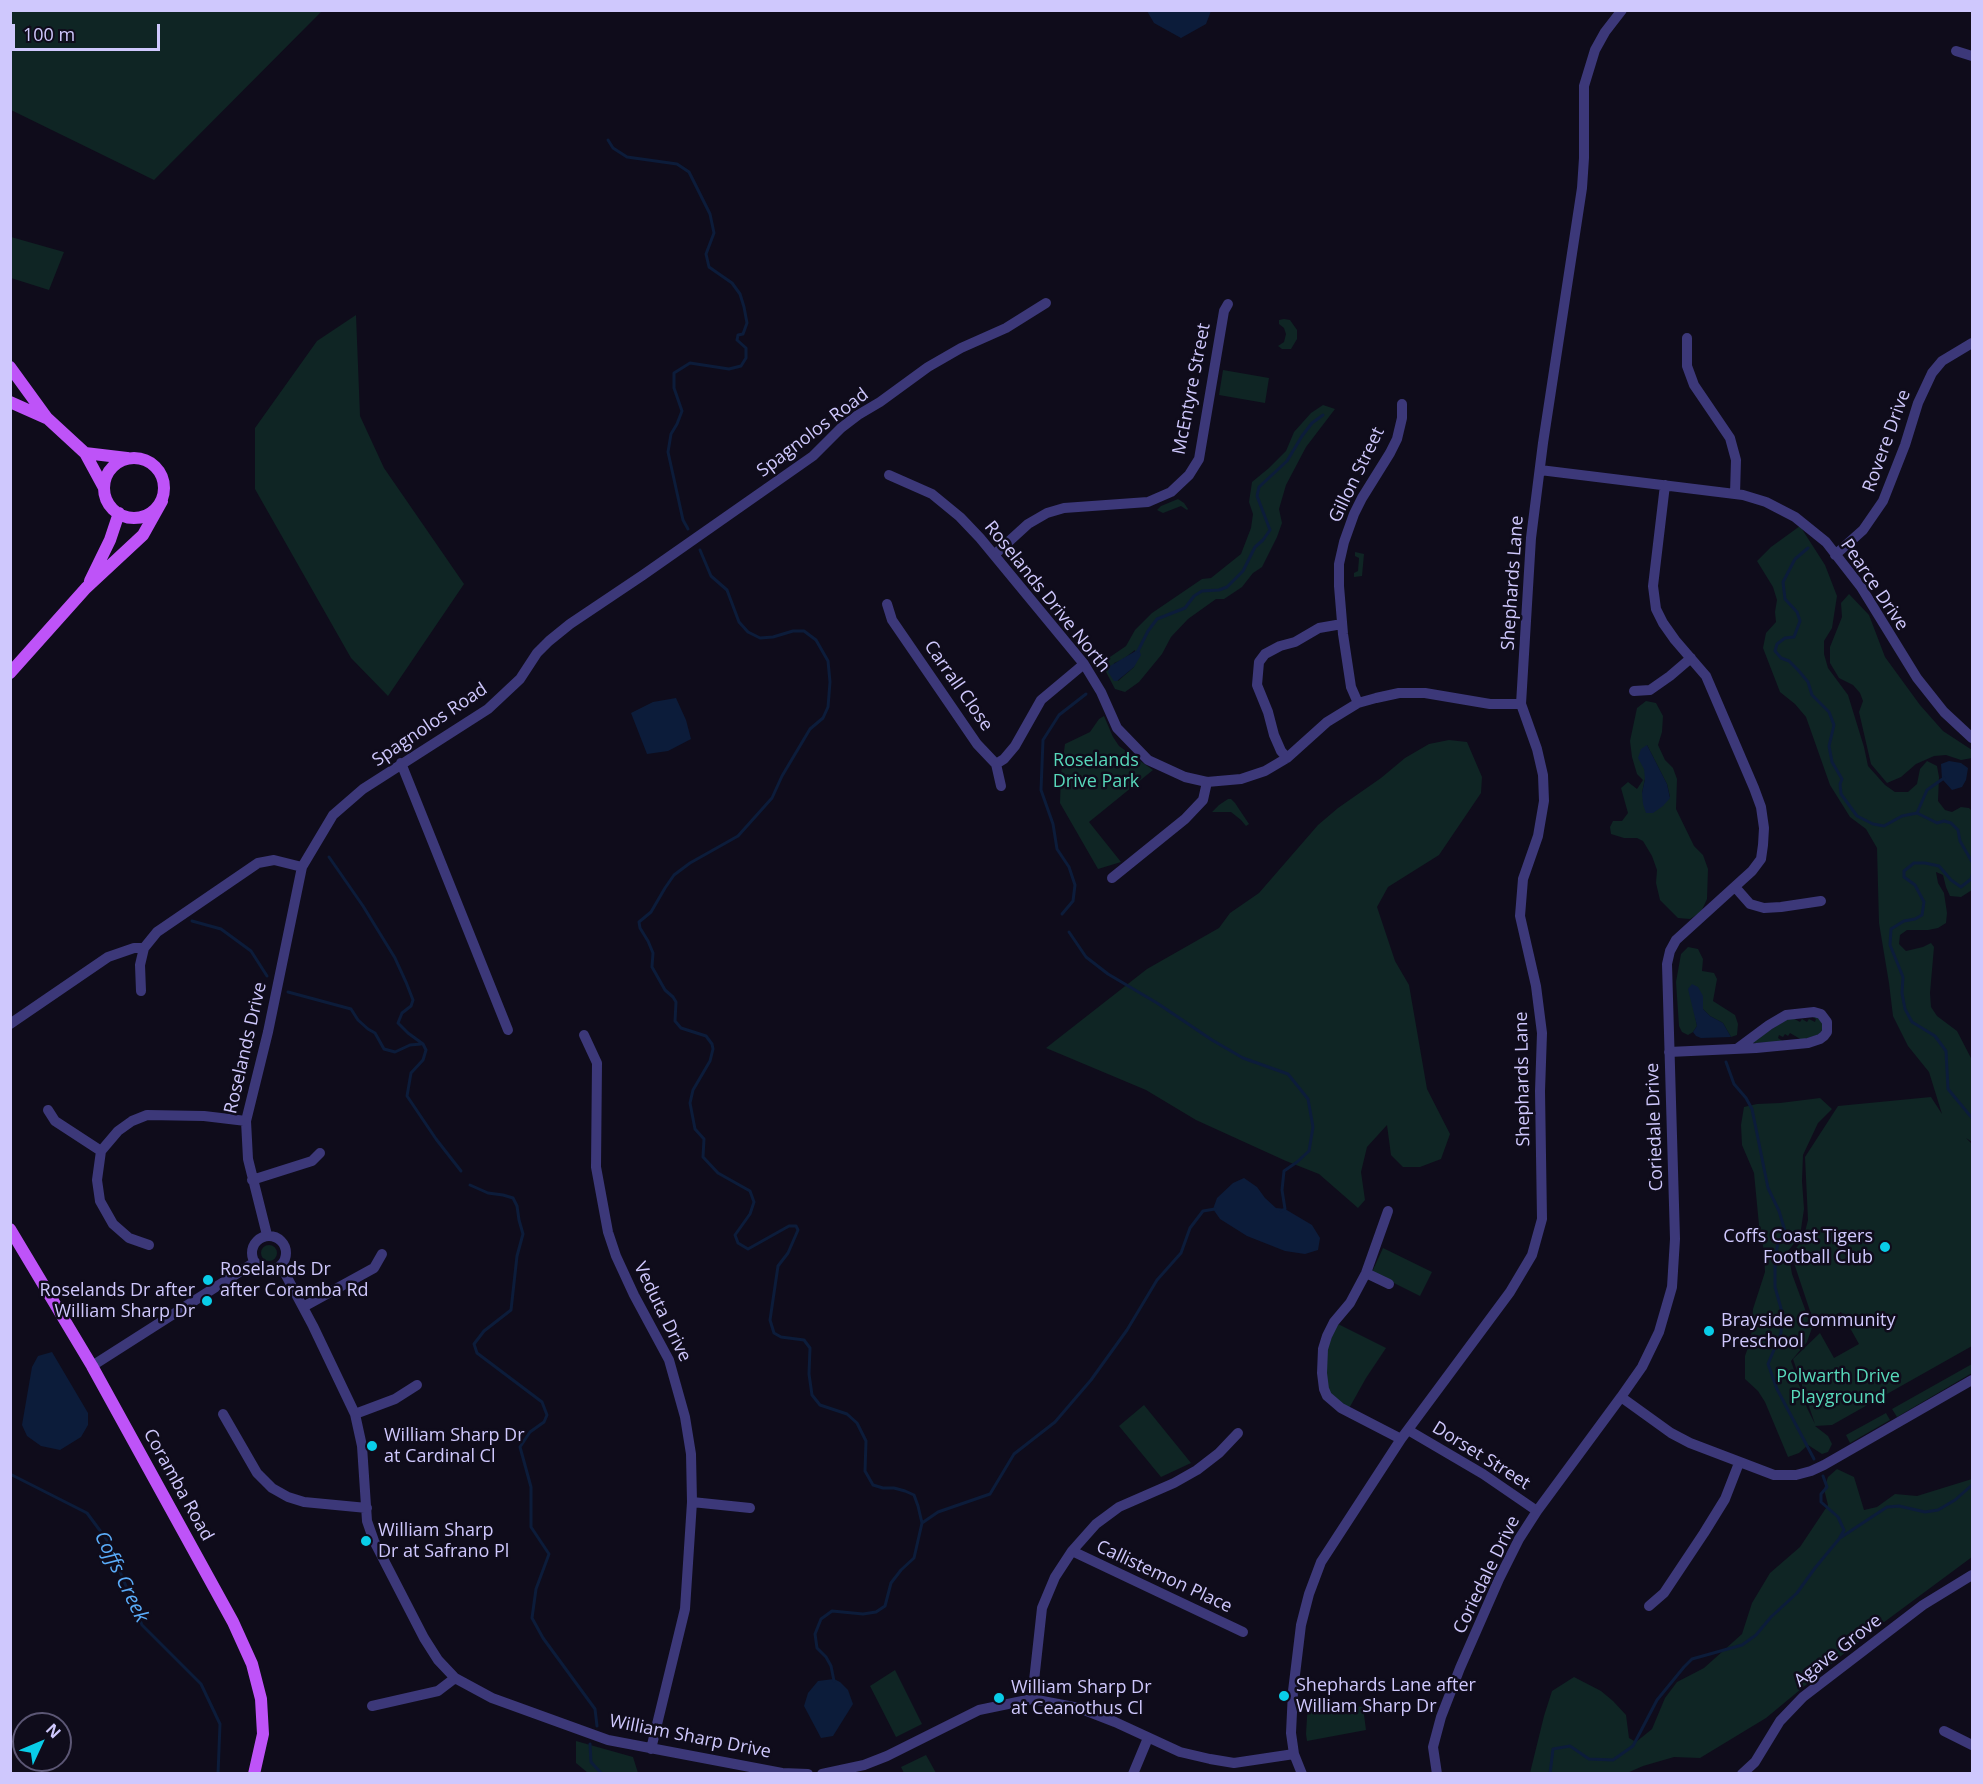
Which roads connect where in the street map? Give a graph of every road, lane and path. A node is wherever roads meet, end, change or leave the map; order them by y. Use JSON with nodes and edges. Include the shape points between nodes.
{"nodes":[{"id":1,"x":1622,"y":10,"type":"edge"},
{"id":2,"x":1956,"y":51,"type":"dead end"},
{"id":3,"x":1972,"y":56,"type":"edge"},
{"id":4,"x":1046,"y":303,"type":"dead end"},
{"id":5,"x":1228,"y":304,"type":"dead end"},
{"id":6,"x":1687,"y":338,"type":"dead end"},
{"id":7,"x":1972,"y":343,"type":"edge"},
{"id":8,"x":10,"y":366,"type":"edge"},
{"id":9,"x":10,"y":402,"type":"edge"},
{"id":10,"x":1402,"y":404,"type":"dead end"},
{"id":11,"x":47,"y":418,"type":"junction"},
{"id":12,"x":85,"y":453,"type":"junction"},
{"id":13,"x":127,"y":458,"type":"junction"},
{"id":14,"x":1540,"y":470,"type":"junction"},
{"id":15,"x":889,"y":475,"type":"dead end"},
{"id":16,"x":1665,"y":485,"type":"junction"},
{"id":17,"x":104,"y":488,"type":"junction"},
{"id":18,"x":1735,"y":494,"type":"junction"},
{"id":19,"x":162,"y":501,"type":"junction"},
{"id":20,"x":119,"y":513,"type":"junction"},
{"id":21,"x":994,"y":555,"type":"junction"},
{"id":22,"x":1835,"y":555,"type":"junction"},
{"id":23,"x":86,"y":588,"type":"junction"},
{"id":24,"x":886,"y":604,"type":"dead end"},
{"id":25,"x":1342,"y":624,"type":"junction"},
{"id":26,"x":1691,"y":658,"type":"junction"},
{"id":27,"x":1084,"y":664,"type":"junction"},
{"id":28,"x":10,"y":673,"type":"edge"},
{"id":29,"x":1634,"y":691,"type":"dead end"},
{"id":30,"x":1359,"y":703,"type":"junction"},
{"id":31,"x":1521,"y":704,"type":"junction"},
{"id":32,"x":1972,"y":738,"type":"edge"},
{"id":33,"x":1287,"y":758,"type":"junction"},
{"id":34,"x":401,"y":763,"type":"junction"},
{"id":35,"x":996,"y":764,"type":"junction"},
{"id":36,"x":1207,"y":783,"type":"junction"},
{"id":37,"x":1001,"y":786,"type":"dead end"},
{"id":38,"x":302,"y":867,"type":"junction"},
{"id":39,"x":1112,"y":878,"type":"dead end"},
{"id":40,"x":1735,"y":887,"type":"junction"},
{"id":41,"x":1821,"y":901,"type":"dead end"},
{"id":42,"x":144,"y":948,"type":"junction"},
{"id":43,"x":141,"y":991,"type":"dead end"},
{"id":44,"x":10,"y":1024,"type":"edge"},
{"id":45,"x":508,"y":1030,"type":"dead end"},
{"id":46,"x":584,"y":1035,"type":"dead end"},
{"id":47,"x":1738,"y":1048,"type":"junction"},
{"id":48,"x":1669,"y":1052,"type":"junction"},
{"id":49,"x":48,"y":1110,"type":"dead end"},
{"id":50,"x":246,"y":1121,"type":"junction"},
{"id":51,"x":101,"y":1151,"type":"junction"},
{"id":52,"x":320,"y":1154,"type":"dead end"},
{"id":53,"x":252,"y":1180,"type":"junction"},
{"id":54,"x":1388,"y":1211,"type":"dead end"},
{"id":55,"x":10,"y":1229,"type":"edge"},
{"id":56,"x":267,"y":1235,"type":"junction"},
{"id":57,"x":149,"y":1245,"type":"dead end"},
{"id":58,"x":382,"y":1254,"type":"dead end"},
{"id":59,"x":255,"y":1262,"type":"junction"},
{"id":60,"x":281,"y":1266,"type":"junction"},
{"id":61,"x":1366,"y":1273,"type":"junction"},
{"id":62,"x":1389,"y":1284,"type":"dead end"},
{"id":63,"x":303,"y":1307,"type":"junction"},
{"id":64,"x":92,"y":1366,"type":"junction"},
{"id":65,"x":1972,"y":1380,"type":"edge"},
{"id":66,"x":417,"y":1385,"type":"dead end"},
{"id":67,"x":1621,"y":1397,"type":"junction"},
{"id":68,"x":223,"y":1414,"type":"dead end"},
{"id":69,"x":355,"y":1414,"type":"junction"},
{"id":70,"x":1238,"y":1433,"type":"dead end"},
{"id":71,"x":1404,"y":1435,"type":"junction"},
{"id":72,"x":1739,"y":1463,"type":"junction"},
{"id":73,"x":692,"y":1502,"type":"junction"},
{"id":74,"x":367,"y":1508,"type":"junction"},
{"id":75,"x":750,"y":1508,"type":"dead end"},
{"id":76,"x":1537,"y":1511,"type":"junction"},
{"id":77,"x":1072,"y":1551,"type":"junction"},
{"id":78,"x":1972,"y":1575,"type":"edge"},
{"id":79,"x":1648,"y":1606,"type":"dead end"},
{"id":80,"x":1243,"y":1632,"type":"dead end"},
{"id":81,"x":455,"y":1678,"type":"junction"},
{"id":82,"x":1032,"y":1699,"type":"junction"},
{"id":83,"x":372,"y":1706,"type":"dead end"},
{"id":84,"x":1944,"y":1731,"type":"dead end"},
{"id":85,"x":1148,"y":1738,"type":"junction"},
{"id":86,"x":1972,"y":1745,"type":"edge"},
{"id":87,"x":651,"y":1749,"type":"junction"},
{"id":88,"x":1294,"y":1754,"type":"junction"},
{"id":89,"x":254,"y":1773,"type":"edge"},
{"id":90,"x":782,"y":1773,"type":"edge"},
{"id":91,"x":808,"y":1773,"type":"edge"},
{"id":92,"x":822,"y":1773,"type":"edge"},
{"id":93,"x":1133,"y":1773,"type":"edge"},
{"id":94,"x":1302,"y":1773,"type":"edge"},
{"id":95,"x":1437,"y":1773,"type":"edge"},
{"id":96,"x":1742,"y":1773,"type":"edge"}],
"edges":[{"from":1,"to":14,"type":"street","name":"Shephards Lane","via":[[1595,50],[1584,86],[1582,188]]},
{"from":2,"to":3,"type":"street"},
{"from":4,"to":34,"type":"street","name":"Spagnolos Road","via":[[928,367],[858,415],[813,456],[570,624],[537,653],[520,679],[488,709]]},
{"from":5,"to":21,"type":"street","name":"McEntyre Street","via":[[1199,459],[1189,475],[1171,492],[1149,502],[1064,508],[1047,513],[1028,524]]},
{"from":6,"to":18,"type":"street","via":[[1687,366],[1694,385],[1730,438],[1736,460]]},
{"from":7,"to":22,"type":"street","name":"Rovere Drive","via":[[1942,361],[1932,373],[1884,501],[1863,531]]},
{"from":8,"to":11,"type":"main road"},
{"from":9,"to":11,"type":"main road"},
{"from":10,"to":25,"type":"street","name":"Gillon Street","via":[[1396,439],[1362,498],[1344,542],[1339,586]]},
{"from":11,"to":12,"type":"main road"},
{"from":12,"to":13,"type":"main road"},
{"from":12,"to":17,"type":"main road"},
{"from":13,"to":17,"type":"main road","via":[[111,469]]},
{"from":13,"to":19,"type":"main road","via":[[146,460],[160,472],[164,482]]},
{"from":14,"to":16,"type":"street","name":"Pearce Drive"},
{"from":14,"to":31,"type":"street","name":"Shephards Lane","via":[[1531,538]]},
{"from":15,"to":21,"type":"street","name":"Roselands Drive North","via":[[932,494],[960,517]]},
{"from":16,"to":18,"type":"street","name":"Pearce Drive"},
{"from":16,"to":26,"type":"street","name":"Coriedale Drive","via":[[1653,598],[1663,623]]},
{"from":17,"to":20,"type":"main road","via":[[111,507]]},
{"from":18,"to":22,"type":"street","name":"Pearce Drive","via":[[1788,513],[1826,542]]},
{"from":19,"to":20,"type":"main road","via":[[148,515],[138,518]]},
{"from":19,"to":23,"type":"main road","via":[[143,535]]},
{"from":20,"to":23,"type":"main road"},
{"from":21,"to":27,"type":"street","name":"Roselands Drive North"},
{"from":22,"to":32,"type":"street","name":"Pearce Drive","via":[[1861,587],[1917,678],[1944,712]]},
{"from":23,"to":28,"type":"main road"},
{"from":24,"to":35,"type":"street","name":"Carrall Close","via":[[892,620],[951,706]]},
{"from":25,"to":30,"type":"street","name":"Gillon Street","via":[[1352,687]]},
{"from":25,"to":33,"type":"street","via":[[1319,628],[1265,654],[1259,662],[1257,685],[1274,735]]},
{"from":26,"to":29,"type":"street","via":[[1650,690]]},
{"from":26,"to":40,"type":"street","name":"Coriedale Drive","via":[[1706,676],[1761,807],[1761,859]]},
{"from":27,"to":35,"type":"street","via":[[1041,700],[1015,746]]},
{"from":27,"to":36,"type":"street","name":"Roselands Drive North","via":[[1117,728],[1148,760]]},
{"from":30,"to":31,"type":"street","name":"Roselands Drive North","via":[[1399,693],[1425,693],[1491,704]]},
{"from":30,"to":33,"type":"street","name":"Roselands Drive North","via":[[1327,722]]},
{"from":31,"to":71,"type":"street","name":"Shephards Lane","via":[[1544,775],[1544,801],[1538,836],[1523,879],[1520,916],[1542,1033],[1542,1219],[1532,1255],[1510,1292]]},
{"from":33,"to":36,"type":"street","name":"Roselands Drive North","via":[[1241,780]]},
{"from":34,"to":38,"type":"street","name":"Spagnolos Road","via":[[333,815]]},
{"from":34,"to":45,"type":"street"},
{"from":35,"to":37,"type":"street","name":"Carrall Close"},
{"from":36,"to":39,"type":"street","via":[[1203,800],[1191,813]]},
{"from":38,"to":42,"type":"street","via":[[274,860],[258,863],[157,932]]},
{"from":38,"to":50,"type":"street","name":"Roselands Drive"},
{"from":40,"to":41,"type":"street","via":[[1750,904],[1764,908]]},
{"from":40,"to":48,"type":"street","name":"Coriedale Drive","via":[[1670,951],[1666,964]]},
{"from":42,"to":43,"type":"street"},
{"from":42,"to":44,"type":"street","via":[[108,957]]},
{"from":46,"to":73,"type":"street","name":"Veduta Drive","via":[[597,1063],[596,1167],[602,1209],[616,1256],[676,1381],[691,1454]]},
{"from":47,"to":47,"type":"street","via":[[1814,1042],[1827,1032],[1827,1022],[1814,1012],[1786,1016]]},
{"from":47,"to":48,"type":"street"},
{"from":48,"to":67,"type":"street","name":"Coriedale Drive","via":[[1675,1239],[1672,1287],[1659,1332]]},
{"from":49,"to":51,"type":"street","via":[[55,1121]]},
{"from":50,"to":51,"type":"street","via":[[147,1115],[132,1120]]},
{"from":50,"to":53,"type":"street","name":"Roselands Drive"},
{"from":51,"to":57,"type":"street","via":[[100,1201],[113,1224],[129,1239]]},
{"from":52,"to":53,"type":"street","via":[[312,1161]]},
{"from":53,"to":56,"type":"street","name":"Roselands Drive"},
{"from":54,"to":61,"type":"street","name":"Dorset Street"},
{"from":55,"to":64,"type":"main road","name":"Coramba Road"},
{"from":56,"to":59,"type":"street","via":[[255,1243]]},
{"from":56,"to":60,"type":"street","name":"Roselands Drive","via":[[276,1237],[286,1248]]},
{"from":58,"to":63,"type":"street","via":[[374,1268]]},
{"from":59,"to":60,"type":"street","via":[[267,1270]]},
{"from":59,"to":64,"type":"street"},
{"from":60,"to":63,"type":"street","name":"William Sharp Drive"},
{"from":61,"to":62,"type":"street"},
{"from":61,"to":71,"type":"street","name":"Dorset Street","via":[[1327,1336],[1322,1360],[1324,1389],[1341,1408]]},
{"from":63,"to":69,"type":"street","name":"William Sharp Drive"},
{"from":64,"to":89,"type":"main road","name":"Coramba Road","via":[[233,1622],[252,1664],[261,1699],[263,1734]]},
{"from":65,"to":72,"type":"street","via":[[1811,1471],[1774,1475]]},
{"from":66,"to":69,"type":"street"},
{"from":67,"to":72,"type":"street","via":[[1671,1433]]},
{"from":67,"to":76,"type":"street","name":"Coriedale Drive"},
{"from":68,"to":74,"type":"street","via":[[257,1473],[272,1488],[304,1502]]},
{"from":69,"to":74,"type":"street","name":"William Sharp Drive"},
{"from":70,"to":77,"type":"street","via":[[1197,1470],[1119,1507],[1096,1524]]},
{"from":71,"to":76,"type":"street","name":"Dorset Street","via":[[1483,1474]]},
{"from":71,"to":88,"type":"street","name":"Shephards Lane","via":[[1321,1562],[1309,1594],[1293,1691]]},
{"from":72,"to":79,"type":"street","via":[[1725,1499],[1704,1533],[1664,1593]]},
{"from":73,"to":75,"type":"street"},
{"from":73,"to":87,"type":"street","name":"Veduta Drive","via":[[685,1609]]},
{"from":74,"to":81,"type":"street","name":"William Sharp Drive","via":[[374,1541],[424,1638]]},
{"from":76,"to":95,"type":"street","name":"Coriedale Drive","via":[[1499,1579],[1441,1717],[1433,1747]]},
{"from":77,"to":80,"type":"street","name":"Callistemon Place"},
{"from":77,"to":82,"type":"street","via":[[1042,1608]]},
{"from":78,"to":96,"type":"street","name":"Agave Grove","via":[[1923,1605],[1803,1697],[1780,1721],[1755,1762]]},
{"from":81,"to":83,"type":"street","via":[[438,1691]]},
{"from":81,"to":87,"type":"street","name":"William Sharp Drive","via":[[492,1698],[608,1740]]},
{"from":82,"to":85,"type":"street","via":[[1079,1708]]},
{"from":82,"to":92,"type":"street","via":[[979,1710],[887,1756]]},
{"from":84,"to":86,"type":"street"},
{"from":85,"to":88,"type":"street","via":[[1180,1752],[1234,1763]]},
{"from":85,"to":93,"type":"street"},
{"from":87,"to":90,"type":"street","name":"William Sharp Drive"},
{"from":88,"to":94,"type":"street","name":"Shephards Lane"},
{"from":90,"to":91,"type":"street","name":"William Sharp Drive"}]}
